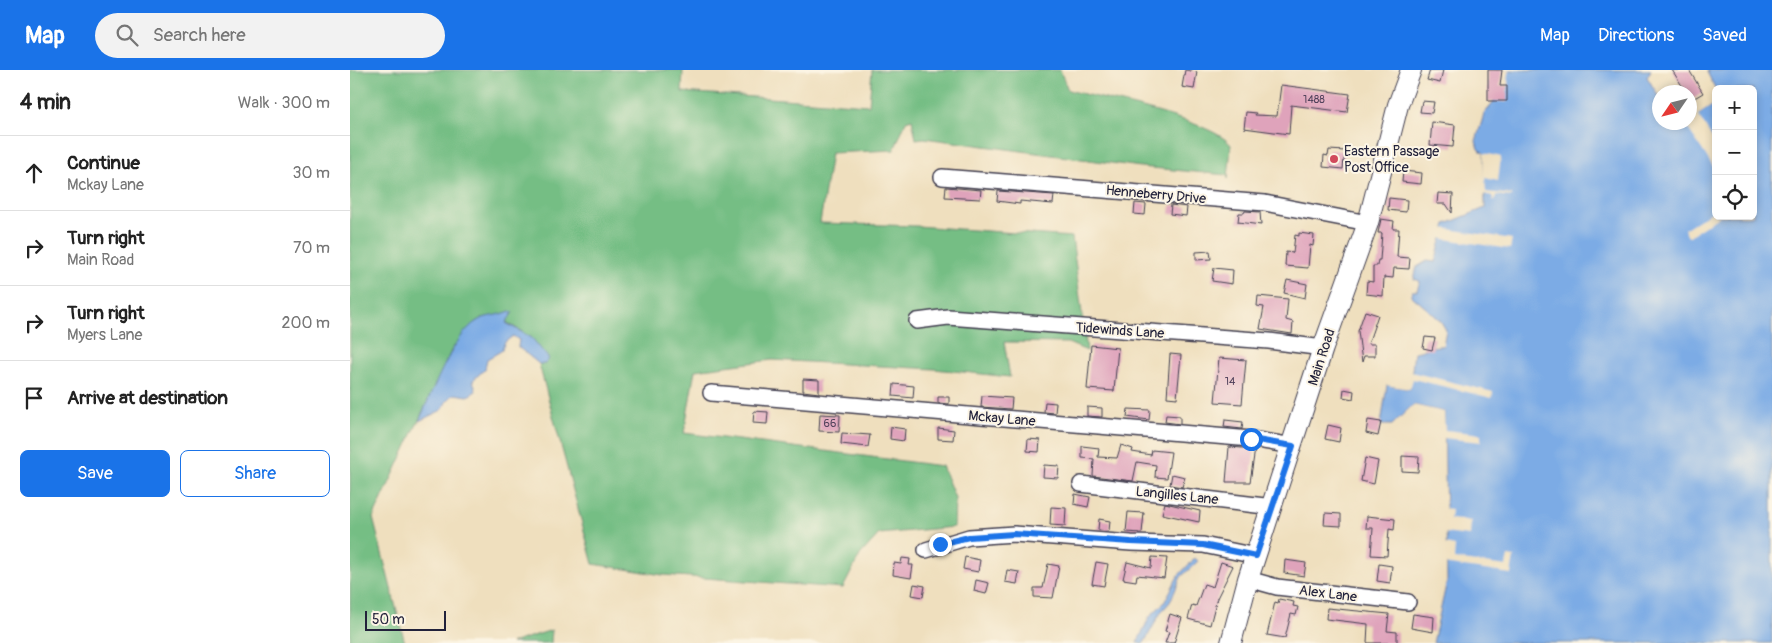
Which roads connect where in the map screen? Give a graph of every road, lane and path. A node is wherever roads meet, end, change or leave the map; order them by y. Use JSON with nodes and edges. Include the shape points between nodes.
{"nodes":[{"id":1,"x":1411,"y":70,"type":"edge"},
{"id":2,"x":942,"y":177,"type":"dead end"},
{"id":3,"x":1368,"y":223,"type":"junction"},
{"id":4,"x":917,"y":321,"type":"dead end"},
{"id":5,"x":1323,"y":348,"type":"junction"},
{"id":6,"x":711,"y":393,"type":"dead end"},
{"id":7,"x":1293,"y":446,"type":"junction"},
{"id":8,"x":1081,"y":484,"type":"dead end"},
{"id":9,"x":1273,"y":506,"type":"junction"},
{"id":10,"x":926,"y":550,"type":"dead end"},
{"id":11,"x":1256,"y":556,"type":"junction"},
{"id":12,"x":1248,"y":579,"type":"junction"},
{"id":13,"x":1408,"y":602,"type":"dead end"},
{"id":14,"x":1231,"y":643,"type":"edge"}],
"edges":[{"from":1,"to":3,"type":"main road","name":"Main Road","via":[[1398,105]]},
{"from":2,"to":3,"type":"street","name":"Henneberry Drive","via":[[1265,202]]},
{"from":3,"to":5,"type":"main road","name":"Main Road"},
{"from":4,"to":5,"type":"street","name":"Tidewinds Lane","via":[[948,317],[1270,341]]},
{"from":5,"to":7,"type":"main road","name":"Main Road"},
{"from":6,"to":7,"type":"street","name":"Mckay Lane","via":[[1251,439]]},
{"from":7,"to":9,"type":"main road","name":"Main Road"},
{"from":8,"to":9,"type":"street","name":"Langilles Lane"},
{"from":9,"to":11,"type":"main road","name":"Main Road"},
{"from":10,"to":11,"type":"street","via":[[969,537],[1014,534],[1203,545]]},
{"from":11,"to":12,"type":"main road","name":"Main Road"},
{"from":12,"to":13,"type":"street","name":"Alex Lane","via":[[1285,588]]},
{"from":12,"to":14,"type":"main road","name":"Main Road"}]}
